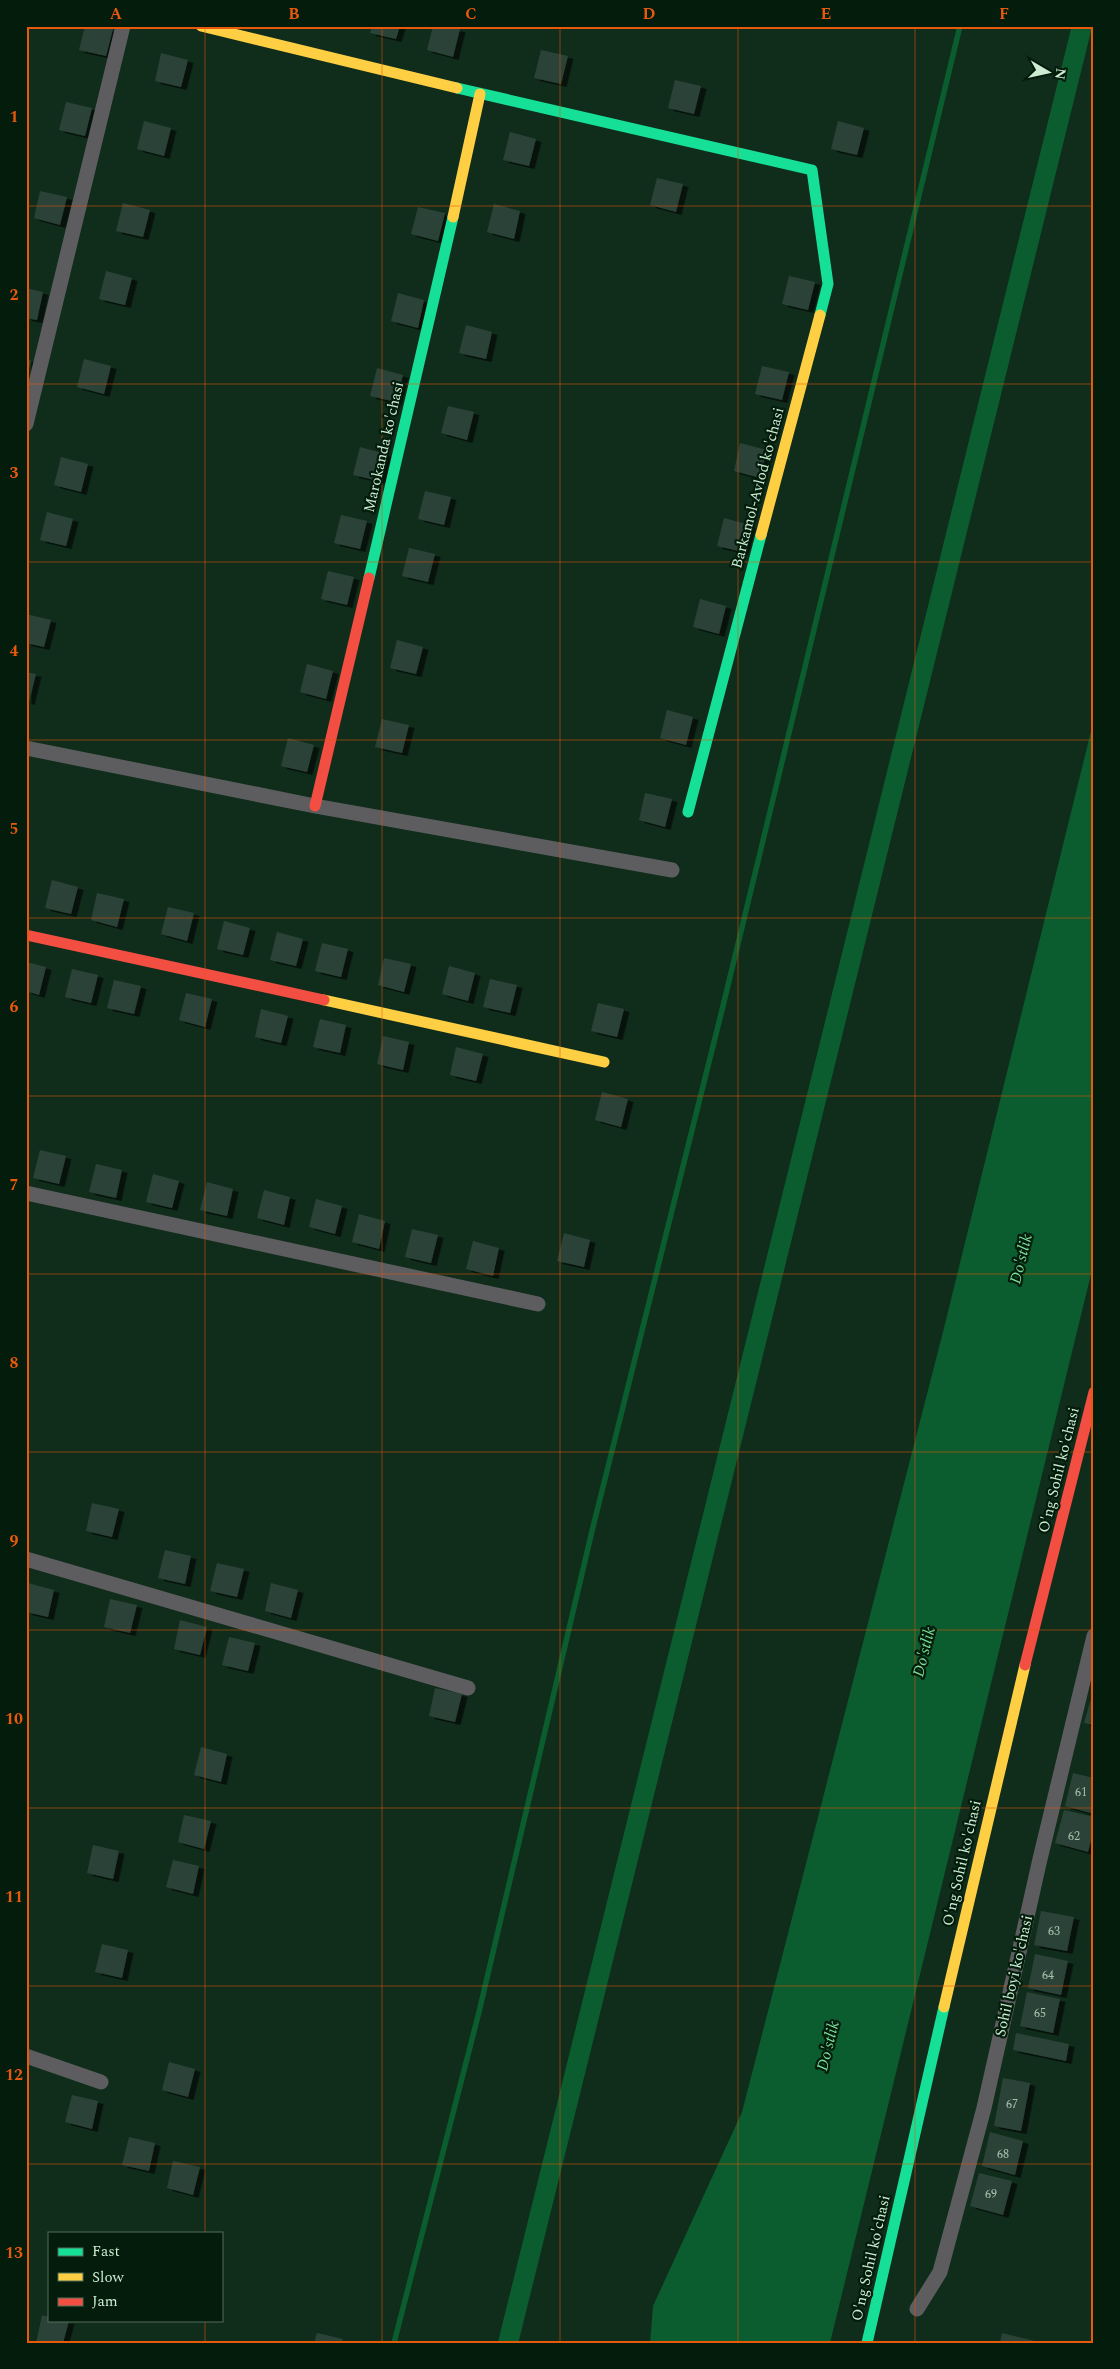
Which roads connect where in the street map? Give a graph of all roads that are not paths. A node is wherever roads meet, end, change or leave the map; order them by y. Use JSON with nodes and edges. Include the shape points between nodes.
{"nodes":[{"id":1,"x":124,"y":26,"type":"edge"},
{"id":2,"x":201,"y":26,"type":"edge"},
{"id":3,"x":480,"y":94,"type":"junction"},
{"id":4,"x":26,"y":424,"type":"edge"},
{"id":5,"x":26,"y":748,"type":"edge"},
{"id":6,"x":315,"y":806,"type":"junction"},
{"id":7,"x":688,"y":812,"type":"dead end"},
{"id":8,"x":672,"y":870,"type":"dead end"},
{"id":9,"x":26,"y":935,"type":"edge"},
{"id":10,"x":604,"y":1062,"type":"dead end"},
{"id":11,"x":26,"y":1194,"type":"edge"},
{"id":12,"x":538,"y":1304,"type":"dead end"},
{"id":13,"x":1094,"y":1392,"type":"edge"},
{"id":14,"x":26,"y":1559,"type":"edge"},
{"id":15,"x":1094,"y":1636,"type":"edge"},
{"id":16,"x":468,"y":1688,"type":"dead end"},
{"id":17,"x":26,"y":2056,"type":"edge"},
{"id":18,"x":101,"y":2082,"type":"dead end"},
{"id":19,"x":917,"y":2309,"type":"dead end"},
{"id":20,"x":867,"y":2343,"type":"edge"}],
"edges":[{"from":1,"to":4,"type":"street"},
{"from":2,"to":3,"type":"street"},
{"from":3,"to":6,"type":"street","name":"Marokanda ko'chasi"},
{"from":3,"to":7,"type":"street","name":"Barkamol-Avlod ko'chasi","via":[[812,170],[828,284]]},
{"from":5,"to":6,"type":"street"},
{"from":6,"to":8,"type":"street"},
{"from":9,"to":10,"type":"street"},
{"from":11,"to":12,"type":"street"},
{"from":13,"to":20,"type":"street","name":"O'ng Sohil ko'chasi","via":[[999,1770]]},
{"from":14,"to":16,"type":"street"},
{"from":15,"to":19,"type":"street","name":"Sohil boyi ko'chasi","via":[[984,2108],[940,2272]]},
{"from":17,"to":18,"type":"street"}]}
